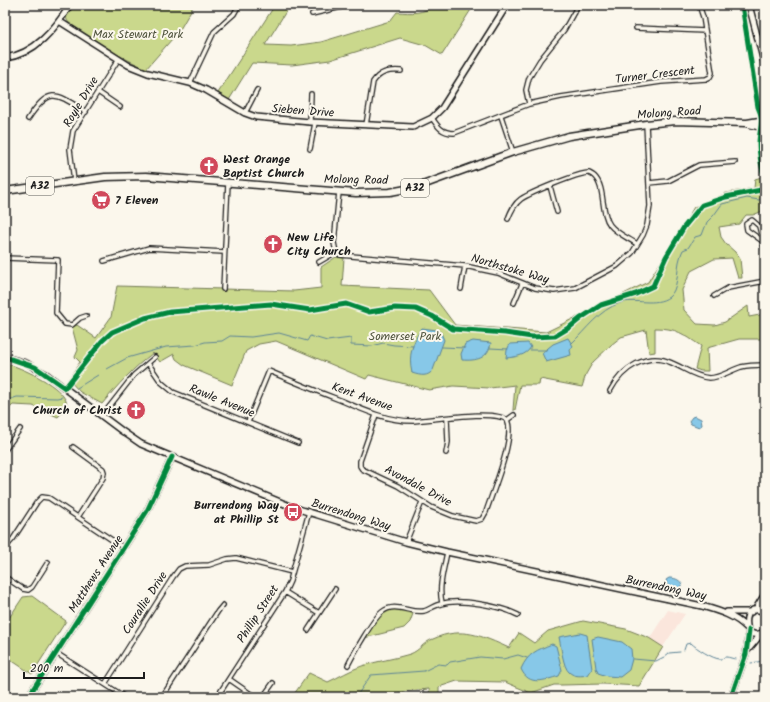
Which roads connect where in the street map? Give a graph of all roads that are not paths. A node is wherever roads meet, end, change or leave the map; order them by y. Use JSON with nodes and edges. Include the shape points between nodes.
{"nodes":[{"id":1,"x":70,"y":5,"type":"edge"},
{"id":2,"x":239,"y":5,"type":"edge"},
{"id":3,"x":350,"y":5,"type":"edge"},
{"id":4,"x":507,"y":5,"type":"edge"},
{"id":5,"x":578,"y":5,"type":"edge"},
{"id":6,"x":699,"y":5,"type":"edge"},
{"id":7,"x":749,"y":5,"type":"edge"},
{"id":8,"x":312,"y":14,"type":"dead end"},
{"id":9,"x":60,"y":21,"type":"junction"},
{"id":10,"x":636,"y":28,"type":"dead end"},
{"id":11,"x":705,"y":31,"type":"junction"},
{"id":12,"x":5,"y":58,"type":"edge"},
{"id":13,"x":118,"y":60,"type":"junction"},
{"id":14,"x":765,"y":66,"type":"edge"},
{"id":15,"x":400,"y":71,"type":"dead end"},
{"id":16,"x":190,"y":83,"type":"junction"},
{"id":17,"x":257,"y":90,"type":"dead end"},
{"id":18,"x":98,"y":92,"type":"junction"},
{"id":19,"x":311,"y":94,"type":"dead end"},
{"id":20,"x":529,"y":104,"type":"junction"},
{"id":21,"x":120,"y":107,"type":"dead end"},
{"id":22,"x":86,"y":112,"type":"junction"},
{"id":23,"x":245,"y":114,"type":"junction"},
{"id":24,"x":501,"y":116,"type":"junction"},
{"id":25,"x":432,"y":118,"type":"junction"},
{"id":26,"x":28,"y":120,"type":"dead end"},
{"id":27,"x":765,"y":120,"type":"edge"},
{"id":28,"x":313,"y":123,"type":"junction"},
{"id":29,"x":747,"y":123,"type":"junction"},
{"id":30,"x":646,"y":124,"type":"junction"},
{"id":31,"x":366,"y":125,"type":"junction"},
{"id":32,"x":765,"y":128,"type":"edge"},
{"id":33,"x":310,"y":149,"type":"dead end"},
{"id":34,"x":513,"y":152,"type":"junction"},
{"id":35,"x":735,"y":162,"type":"dead end"},
{"id":36,"x":74,"y":181,"type":"junction"},
{"id":37,"x":228,"y":183,"type":"junction"},
{"id":38,"x":649,"y":183,"type":"junction"},
{"id":39,"x":550,"y":186,"type":"junction"},
{"id":40,"x":5,"y":190,"type":"edge"},
{"id":41,"x":339,"y":192,"type":"junction"},
{"id":42,"x":557,"y":212,"type":"dead end"},
{"id":43,"x":508,"y":219,"type":"dead end"},
{"id":44,"x":761,"y":240,"type":"junction"},
{"id":45,"x":637,"y":244,"type":"junction"},
{"id":46,"x":765,"y":251,"type":"edge"},
{"id":47,"x":224,"y":252,"type":"junction"},
{"id":48,"x":336,"y":252,"type":"junction"},
{"id":49,"x":5,"y":258,"type":"edge"},
{"id":50,"x":104,"y":261,"type":"dead end"},
{"id":51,"x":319,"y":262,"type":"dead end"},
{"id":52,"x":465,"y":266,"type":"junction"},
{"id":53,"x":765,"y":281,"type":"edge"},
{"id":54,"x":522,"y":284,"type":"junction"},
{"id":55,"x":223,"y":289,"type":"dead end"},
{"id":56,"x":461,"y":289,"type":"dead end"},
{"id":57,"x":714,"y":296,"type":"dead end"},
{"id":58,"x":514,"y":303,"type":"dead end"},
{"id":59,"x":86,"y":316,"type":"dead end"},
{"id":60,"x":5,"y":357,"type":"edge"},
{"id":61,"x":155,"y":357,"type":"dead end"},
{"id":62,"x":148,"y":363,"type":"junction"},
{"id":63,"x":765,"y":365,"type":"edge"},
{"id":64,"x":610,"y":391,"type":"dead end"},
{"id":65,"x":376,"y":415,"type":"junction"},
{"id":66,"x":514,"y":415,"type":"dead end"},
{"id":67,"x":102,"y":416,"type":"junction"},
{"id":68,"x":447,"y":418,"type":"junction"},
{"id":69,"x":507,"y":420,"type":"junction"},
{"id":70,"x":248,"y":422,"type":"junction"},
{"id":71,"x":20,"y":429,"type":"dead end"},
{"id":72,"x":298,"y":443,"type":"dead end"},
{"id":73,"x":72,"y":447,"type":"dead end"},
{"id":74,"x":5,"y":450,"type":"edge"},
{"id":75,"x":446,"y":453,"type":"dead end"},
{"id":76,"x":172,"y":457,"type":"junction"},
{"id":77,"x":422,"y":502,"type":"junction"},
{"id":78,"x":309,"y":512,"type":"junction"},
{"id":79,"x":78,"y":517,"type":"junction"},
{"id":80,"x":406,"y":542,"type":"junction"},
{"id":81,"x":5,"y":548,"type":"edge"},
{"id":82,"x":124,"y":548,"type":"junction"},
{"id":83,"x":447,"y":552,"type":"junction"},
{"id":84,"x":48,"y":562,"type":"dead end"},
{"id":85,"x":292,"y":572,"type":"junction"},
{"id":86,"x":5,"y":577,"type":"edge"},
{"id":87,"x":335,"y":589,"type":"dead end"},
{"id":88,"x":285,"y":592,"type":"junction"},
{"id":89,"x":765,"y":594,"type":"edge"},
{"id":90,"x":442,"y":603,"type":"junction"},
{"id":91,"x":223,"y":605,"type":"dead end"},
{"id":92,"x":753,"y":611,"type":"junction"},
{"id":93,"x":724,"y":612,"type":"junction"},
{"id":94,"x":319,"y":613,"type":"junction"},
{"id":95,"x":765,"y":613,"type":"edge"},
{"id":96,"x":518,"y":615,"type":"dead end"},
{"id":97,"x":748,"y":629,"type":"junction"},
{"id":98,"x":308,"y":630,"type":"dead end"},
{"id":99,"x":764,"y":632,"type":"edge"},
{"id":100,"x":56,"y":653,"type":"junction"},
{"id":101,"x":746,"y":654,"type":"junction"},
{"id":102,"x":348,"y":665,"type":"dead end"},
{"id":103,"x":229,"y":679,"type":"junction"},
{"id":104,"x":273,"y":683,"type":"dead end"},
{"id":105,"x":105,"y":684,"type":"junction"},
{"id":106,"x":28,"y":697,"type":"edge"},
{"id":107,"x":125,"y":697,"type":"edge"},
{"id":108,"x":162,"y":697,"type":"edge"},
{"id":109,"x":217,"y":697,"type":"edge"},
{"id":110,"x":255,"y":697,"type":"edge"},
{"id":111,"x":263,"y":697,"type":"edge"},
{"id":112,"x":730,"y":697,"type":"edge"}],
"edges":[{"from":1,"to":9,"type":"main road"},
{"from":2,"to":16,"type":"street","via":[[234,14],[214,32]]},
{"from":3,"to":8,"type":"street"},
{"from":4,"to":25,"type":"main road","name":"Sieben Drive","via":[[442,108]]},
{"from":5,"to":20,"type":"street","via":[[564,30],[529,78],[526,90]]},
{"from":6,"to":11,"type":"street","name":"Turner Crescent"},
{"from":7,"to":14,"type":"main road"},
{"from":9,"to":12,"type":"main road","via":[[30,50]]},
{"from":9,"to":13,"type":"main road","name":"Sieben Drive"},
{"from":10,"to":11,"type":"street"},
{"from":11,"to":20,"type":"street","name":"Turner Crescent","via":[[712,72],[710,78],[661,82]]},
{"from":13,"to":16,"type":"main road","name":"Sieben Drive","via":[[148,73]]},
{"from":13,"to":18,"type":"street","name":"Royle Drive"},
{"from":15,"to":31,"type":"street","via":[[390,71],[377,77],[373,82]]},
{"from":16,"to":23,"type":"main road","name":"Sieben Drive"},
{"from":17,"to":23,"type":"street"},
{"from":18,"to":21,"type":"street"},
{"from":18,"to":22,"type":"street","name":"Royle Drive"},
{"from":19,"to":28,"type":"street"},
{"from":20,"to":24,"type":"street","name":"Turner Crescent"},
{"from":22,"to":26,"type":"street","via":[[54,95],[48,96],[37,106]]},
{"from":22,"to":36,"type":"street","name":"Royle Drive","via":[[70,139]]},
{"from":23,"to":28,"type":"main road","name":"Sieben Drive"},
{"from":24,"to":25,"type":"street","name":"Turner Crescent","via":[[454,133],[441,130]]},
{"from":24,"to":34,"type":"street"},
{"from":25,"to":31,"type":"main road","name":"Sieben Drive","via":[[414,127]]},
{"from":27,"to":29,"type":"highway","name":"Molong Road","number":"A32"},
{"from":28,"to":31,"type":"main road","name":"Sieben Drive"},
{"from":28,"to":33,"type":"street"},
{"from":29,"to":30,"type":"highway","name":"Molong Road","number":"A32","via":[[693,121]]},
{"from":29,"to":32,"type":"highway","name":"Molong Road","number":"A32"},
{"from":30,"to":34,"type":"highway","name":"Molong Road","number":"A32","via":[[569,136]]},
{"from":30,"to":38,"type":"street","name":"Northstoke Way"},
{"from":34,"to":41,"type":"highway","name":"Molong Road","number":"A32","via":[[408,190]]},
{"from":35,"to":38,"type":"street","via":[[699,165],[668,180]]},
{"from":36,"to":37,"type":"highway","name":"Molong Road","number":"A32","via":[[146,176]]},
{"from":36,"to":40,"type":"highway","name":"Molong Road","number":"A32"},
{"from":37,"to":41,"type":"highway","name":"Molong Road","number":"A32"},
{"from":37,"to":47,"type":"street"},
{"from":38,"to":45,"type":"street","name":"Northstoke Way","via":[[647,225]]},
{"from":39,"to":42,"type":"street"},
{"from":39,"to":43,"type":"street","via":[[532,192],[520,200],[511,210]]},
{"from":39,"to":45,"type":"street","via":[[580,175],[593,175],[598,181],[608,223]]},
{"from":41,"to":48,"type":"street","via":[[334,243]]},
{"from":44,"to":44,"type":"street","via":[[747,230],[748,221],[752,220],[759,226]]},
{"from":44,"to":46,"type":"street"},
{"from":45,"to":54,"type":"street","name":"Northstoke Way","via":[[617,266],[575,288],[554,291]]},
{"from":47,"to":50,"type":"street","via":[[149,248]]},
{"from":47,"to":55,"type":"street"},
{"from":48,"to":51,"type":"street"},
{"from":48,"to":52,"type":"street","name":"Northstoke Way","via":[[341,255]]},
{"from":49,"to":59,"type":"street","via":[[58,260],[56,313],[65,324],[72,325]]},
{"from":52,"to":54,"type":"street","name":"Northstoke Way","via":[[498,273]]},
{"from":52,"to":56,"type":"street"},
{"from":53,"to":57,"type":"street","via":[[728,288]]},
{"from":54,"to":58,"type":"street"},
{"from":60,"to":67,"type":"main road","name":"Burrendong Way","via":[[30,365],[46,374]]},
{"from":61,"to":62,"type":"street"},
{"from":62,"to":67,"type":"street","via":[[134,375]]},
{"from":62,"to":70,"type":"street","name":"Rawle Avenue","via":[[161,382],[173,392]]},
{"from":63,"to":64,"type":"street","via":[[745,366],[709,378],[689,372],[671,362],[654,358],[626,369]]},
{"from":65,"to":68,"type":"street","name":"Kent Avenue","via":[[412,421]]},
{"from":65,"to":70,"type":"street","name":"Kent Avenue","via":[[269,371]]},
{"from":65,"to":77,"type":"street","name":"Avondale Drive","via":[[360,466]]},
{"from":66,"to":69,"type":"street"},
{"from":67,"to":76,"type":"main road","name":"Burrendong Way","via":[[141,444]]},
{"from":68,"to":69,"type":"street","name":"Kent Avenue","via":[[481,416],[501,417]]},
{"from":68,"to":75,"type":"street"},
{"from":69,"to":77,"type":"street","name":"Avondale Drive","via":[[509,430],[506,451],[482,519],[476,521],[452,516]]},
{"from":70,"to":72,"type":"street","name":"Rawle Avenue"},
{"from":71,"to":74,"type":"street"},
{"from":73,"to":79,"type":"street","via":[[104,472],[103,478]]},
{"from":76,"to":78,"type":"main road","name":"Burrendong Way"},
{"from":76,"to":82,"type":"main road","name":"Matthews Avenue","via":[[149,508]]},
{"from":77,"to":80,"type":"street"},
{"from":78,"to":80,"type":"main road","name":"Burrendong Way"},
{"from":78,"to":85,"type":"street","name":"Phillip Street"},
{"from":79,"to":81,"type":"street","via":[[49,498],[42,497]]},
{"from":79,"to":82,"type":"street"},
{"from":80,"to":83,"type":"main road","name":"Burrendong Way"},
{"from":82,"to":100,"type":"main road","name":"Matthews Avenue"},
{"from":83,"to":90,"type":"street","via":[[440,584]]},
{"from":83,"to":93,"type":"main road","name":"Burrendong Way"},
{"from":84,"to":86,"type":"street","via":[[28,590]]},
{"from":85,"to":88,"type":"street","name":"Phillip Street"},
{"from":85,"to":105,"type":"street","name":"Courallie Drive","via":[[236,558],[209,565],[185,566],[173,577]]},
{"from":87,"to":94,"type":"street"},
{"from":88,"to":94,"type":"street"},
{"from":88,"to":103,"type":"street","name":"Phillip Street"},
{"from":89,"to":92,"type":"main road"},
{"from":90,"to":96,"type":"street","via":[[478,604],[511,611]]},
{"from":90,"to":102,"type":"street","via":[[424,611],[401,607],[382,612]]},
{"from":91,"to":108,"type":"street"},
{"from":92,"to":93,"type":"main road","name":"Burrendong Way"},
{"from":92,"to":95,"type":"main road","name":"Burrendong Way","via":[[761,610]]},
{"from":92,"to":97,"type":"main road","via":[[746,618]]},
{"from":93,"to":97,"type":"main road","name":"Burrendong Way","via":[[740,620]]},
{"from":94,"to":98,"type":"street"},
{"from":97,"to":99,"type":"main road","via":[[755,633]]},
{"from":97,"to":101,"type":"main road"},
{"from":99,"to":101,"type":"main road"},
{"from":100,"to":105,"type":"street"},
{"from":100,"to":106,"type":"main road","name":"Matthews Avenue"},
{"from":101,"to":112,"type":"main road"},
{"from":103,"to":109,"type":"street","name":"Phillip Street"},
{"from":103,"to":110,"type":"street"},
{"from":104,"to":111,"type":"street"},
{"from":105,"to":107,"type":"street"}]}
